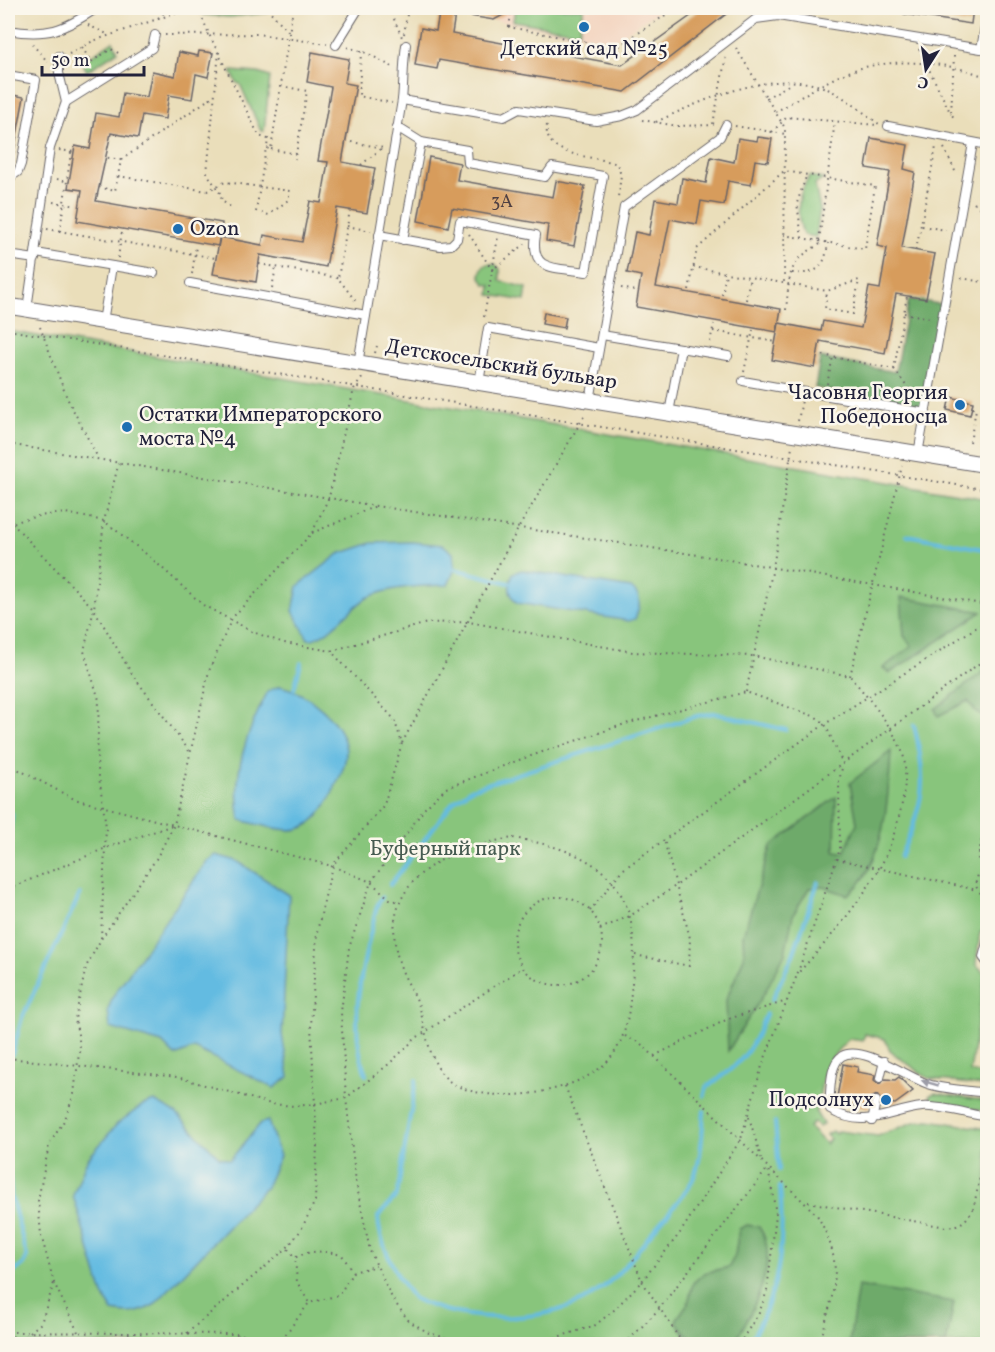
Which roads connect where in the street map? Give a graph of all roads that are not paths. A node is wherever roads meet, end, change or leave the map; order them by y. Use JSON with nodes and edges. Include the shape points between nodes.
{"nodes":[{"id":1,"x":97,"y":8,"type":"edge"},
{"id":2,"x":359,"y":8,"type":"edge"},
{"id":3,"x":987,"y":9,"type":"edge"},
{"id":4,"x":8,"y":30,"type":"edge"},
{"id":5,"x":155,"y":35,"type":"road end"},
{"id":6,"x":404,"y":41,"type":"road end"},
{"id":7,"x":336,"y":45,"type":"road end"},
{"id":8,"x":62,"y":57,"type":"road end"},
{"id":9,"x":8,"y":75,"type":"edge"},
{"id":10,"x":66,"y":102,"type":"junction"},
{"id":11,"x":401,"y":102,"type":"junction"},
{"id":12,"x":726,"y":125,"type":"road end"},
{"id":13,"x":888,"y":126,"type":"dead end"},
{"id":14,"x":397,"y":127,"type":"junction"},
{"id":15,"x":421,"y":142,"type":"junction"},
{"id":16,"x":973,"y":142,"type":"junction"},
{"id":17,"x":987,"y":145,"type":"edge"},
{"id":18,"x":8,"y":179,"type":"edge"},
{"id":19,"x":379,"y":234,"type":"junction"},
{"id":20,"x":403,"y":240,"type":"junction"},
{"id":21,"x":8,"y":255,"type":"edge"},
{"id":22,"x":35,"y":256,"type":"junction"},
{"id":23,"x":115,"y":266,"type":"junction"},
{"id":24,"x":154,"y":273,"type":"dead end"},
{"id":25,"x":190,"y":283,"type":"road end"},
{"id":26,"x":8,"y":306,"type":"edge"},
{"id":27,"x":27,"y":309,"type":"junction"},
{"id":28,"x":366,"y":315,"type":"junction"},
{"id":29,"x":103,"y":322,"type":"junction"},
{"id":30,"x":602,"y":334,"type":"junction"},
{"id":31,"x":599,"y":348,"type":"junction"},
{"id":32,"x":681,"y":348,"type":"junction"},
{"id":33,"x":728,"y":356,"type":"dead end"},
{"id":34,"x":358,"y":363,"type":"junction"},
{"id":35,"x":743,"y":381,"type":"road end"},
{"id":36,"x":479,"y":383,"type":"junction"},
{"id":37,"x":590,"y":401,"type":"junction"},
{"id":38,"x":926,"y":413,"type":"junction"},
{"id":39,"x":669,"y":414,"type":"junction"},
{"id":40,"x":911,"y":452,"type":"junction"},
{"id":41,"x":987,"y":465,"type":"edge"},
{"id":42,"x":987,"y":939,"type":"edge"},
{"id":43,"x":987,"y":964,"type":"edge"},
{"id":44,"x":884,"y":1061,"type":"junction"},
{"id":45,"x":880,"y":1078,"type":"dead end"},
{"id":46,"x":987,"y":1094,"type":"edge"},
{"id":47,"x":876,"y":1101,"type":"dead end"},
{"id":48,"x":987,"y":1118,"type":"edge"},
{"id":49,"x":872,"y":1121,"type":"junction"}],
"edges":[{"from":1,"to":4,"type":"lane","via":[[51,33]]},
{"from":2,"to":7,"type":"lane"},
{"from":3,"to":11,"type":"lane","via":[[981,49],[778,16],[756,19],[637,110],[596,121],[519,109],[504,117]]},
{"from":5,"to":10,"type":"lane","via":[[152,48]]},
{"from":6,"to":11,"type":"lane"},
{"from":8,"to":10,"type":"lane","via":[[59,71]]},
{"from":9,"to":18,"type":"lane","via":[[36,80],[21,164]]},
{"from":10,"to":22,"type":"lane","via":[[50,148]]},
{"from":11,"to":14,"type":"lane"},
{"from":12,"to":30,"type":"lane","via":[[709,145],[624,207]]},
{"from":13,"to":16,"type":"lane"},
{"from":14,"to":15,"type":"lane"},
{"from":14,"to":19,"type":"lane"},
{"from":15,"to":20,"type":"lane"},
{"from":15,"to":20,"type":"lane","via":[[466,150],[468,163],[545,177],[552,166],[603,176],[586,272],[544,265],[535,259],[536,235],[460,221],[457,239],[451,245]]},
{"from":16,"to":17,"type":"lane"},
{"from":16,"to":38,"type":"lane"},
{"from":19,"to":20,"type":"lane"},
{"from":19,"to":28,"type":"lane"},
{"from":21,"to":22,"type":"lane"},
{"from":22,"to":23,"type":"lane"},
{"from":22,"to":27,"type":"lane"},
{"from":23,"to":24,"type":"lane"},
{"from":23,"to":29,"type":"lane"},
{"from":25,"to":28,"type":"lane"},
{"from":26,"to":27,"type":"street","name":"Детскосельский бульвар"},
{"from":27,"to":29,"type":"street","name":"Детскосельский бульвар"},
{"from":28,"to":34,"type":"lane"},
{"from":29,"to":34,"type":"street","name":"Детскосельский бульвар"},
{"from":30,"to":31,"type":"lane"},
{"from":30,"to":32,"type":"lane"},
{"from":31,"to":36,"type":"lane","via":[[488,328]]},
{"from":31,"to":37,"type":"lane"},
{"from":32,"to":33,"type":"lane"},
{"from":32,"to":39,"type":"lane"},
{"from":34,"to":36,"type":"street","name":"Детскосельский бульвар"},
{"from":35,"to":38,"type":"lane"},
{"from":36,"to":37,"type":"street","name":"Детскосельский бульвар"},
{"from":37,"to":39,"type":"street","name":"Детскосельский бульвар"},
{"from":38,"to":40,"type":"lane"},
{"from":39,"to":40,"type":"street","name":"Детскосельский бульвар"},
{"from":40,"to":41,"type":"street","name":"Детскосельский бульвар"},
{"from":42,"to":43,"type":"lane"},
{"from":44,"to":45,"type":"lane"},
{"from":46,"to":44,"type":"lane","one_way":true,"via":[[927,1084]]},
{"from":44,"to":49,"type":"lane","via":[[848,1054],[834,1065],[830,1110]]},
{"from":47,"to":49,"type":"lane"},
{"from":48,"to":49,"type":"lane","via":[[923,1107]]}]}
